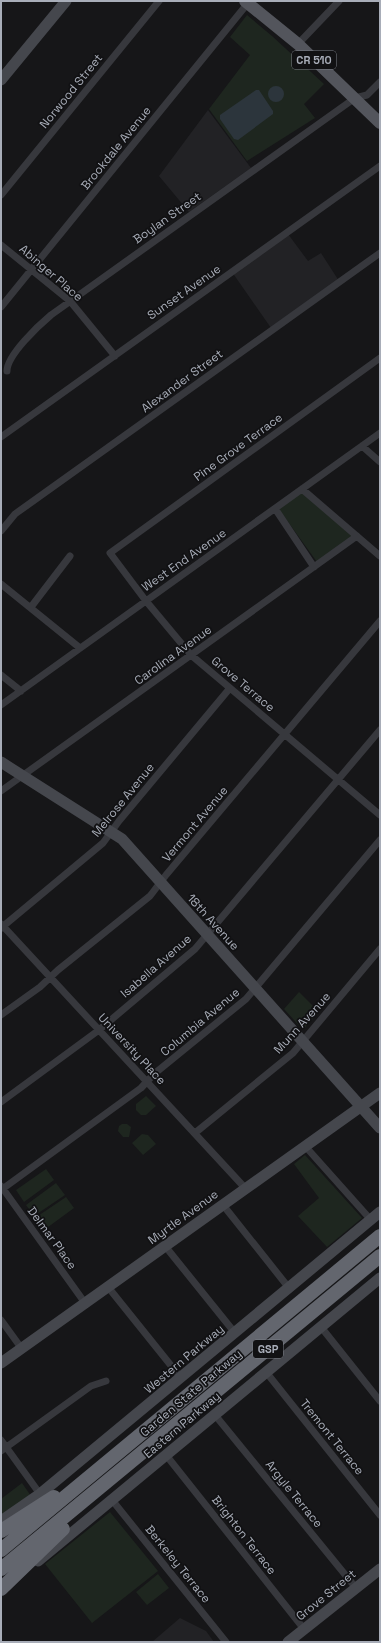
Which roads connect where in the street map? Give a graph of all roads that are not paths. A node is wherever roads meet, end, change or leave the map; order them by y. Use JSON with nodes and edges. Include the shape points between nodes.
{"nodes":[{"id":1,"x":66,"y":1,"type":"edge"},
{"id":2,"x":159,"y":1,"type":"edge"},
{"id":3,"x":339,"y":1,"type":"edge"},
{"id":4,"x":246,"y":2,"type":"edge"},
{"id":5,"x":298,"y":44,"type":"junction"},
{"id":6,"x":1,"y":80,"type":"edge"},
{"id":7,"x":380,"y":82,"type":"edge"},
{"id":8,"x":354,"y":98,"type":"junction"},
{"id":9,"x":380,"y":123,"type":"edge"},
{"id":10,"x":380,"y":166,"type":"edge"},
{"id":11,"x":1,"y":195,"type":"edge"},
{"id":12,"x":1,"y":245,"type":"edge"},
{"id":13,"x":380,"y":253,"type":"edge"},
{"id":14,"x":31,"y":270,"type":"junction"},
{"id":15,"x":70,"y":301,"type":"junction"},
{"id":16,"x":1,"y":307,"type":"edge"},
{"id":17,"x":115,"y":356,"type":"junction"},
{"id":18,"x":380,"y":358,"type":"edge"},
{"id":19,"x":7,"y":371,"type":"dead end"},
{"id":20,"x":380,"y":433,"type":"edge"},
{"id":21,"x":1,"y":437,"type":"edge"},
{"id":22,"x":362,"y":446,"type":"junction"},
{"id":23,"x":380,"y":462,"type":"edge"},
{"id":24,"x":302,"y":489,"type":"junction"},
{"id":25,"x":276,"y":510,"type":"junction"},
{"id":26,"x":1,"y":530,"type":"edge"},
{"id":27,"x":357,"y":536,"type":"junction"},
{"id":28,"x":110,"y":553,"type":"joint"},
{"id":29,"x":70,"y":556,"type":"dead end"},
{"id":30,"x":380,"y":556,"type":"edge"},
{"id":31,"x":314,"y":567,"type":"junction"},
{"id":32,"x":1,"y":584,"type":"edge"},
{"id":33,"x":146,"y":601,"type":"junction"},
{"id":34,"x":31,"y":608,"type":"junction"},
{"id":35,"x":380,"y":621,"type":"edge"},
{"id":36,"x":80,"y":648,"type":"junction"},
{"id":37,"x":191,"y":655,"type":"junction"},
{"id":38,"x":1,"y":675,"type":"edge"},
{"id":39,"x":230,"y":688,"type":"junction"},
{"id":40,"x":21,"y":691,"type":"junction"},
{"id":41,"x":1,"y":705,"type":"edge"},
{"id":42,"x":380,"y":730,"type":"edge"},
{"id":43,"x":285,"y":735,"type":"junction"},
{"id":44,"x":1,"y":762,"type":"edge"},
{"id":45,"x":23,"y":776,"type":"junction"},
{"id":46,"x":338,"y":780,"type":"junction"},
{"id":47,"x":1,"y":791,"type":"edge"},
{"id":48,"x":380,"y":815,"type":"edge"},
{"id":49,"x":112,"y":832,"type":"junction"},
{"id":50,"x":380,"y":840,"type":"edge"},
{"id":51,"x":160,"y":883,"type":"junction"},
{"id":52,"x":2,"y":926,"type":"edge"},
{"id":53,"x":207,"y":935,"type":"junction"},
{"id":54,"x":380,"y":949,"type":"edge"},
{"id":55,"x":51,"y":978,"type":"junction"},
{"id":56,"x":255,"y":988,"type":"junction"},
{"id":57,"x":1,"y":1015,"type":"edge"},
{"id":58,"x":99,"y":1030,"type":"junction"},
{"id":59,"x":302,"y":1041,"type":"junction"},
{"id":60,"x":147,"y":1082,"type":"junction"},
{"id":61,"x":380,"y":1093,"type":"edge"},
{"id":62,"x":1,"y":1102,"type":"edge"},
{"id":63,"x":361,"y":1106,"type":"junction"},
{"id":64,"x":380,"y":1128,"type":"edge"},
{"id":65,"x":195,"y":1133,"type":"junction"},
{"id":66,"x":305,"y":1146,"type":"junction"},
{"id":67,"x":1,"y":1188,"type":"edge"},
{"id":68,"x":246,"y":1189,"type":"junction"},
{"id":69,"x":223,"y":1204,"type":"junction"},
{"id":70,"x":380,"y":1212,"type":"edge"},
{"id":71,"x":371,"y":1220,"type":"junction"},
{"id":72,"x":380,"y":1236,"type":"edge"},
{"id":73,"x":166,"y":1246,"type":"junction"},
{"id":74,"x":380,"y":1256,"type":"edge"},
{"id":75,"x":378,"y":1283,"type":"edge"},
{"id":76,"x":108,"y":1287,"type":"junction"},
{"id":77,"x":289,"y":1288,"type":"junction"},
{"id":78,"x":85,"y":1303,"type":"junction"},
{"id":79,"x":1,"y":1320,"type":"edge"},
{"id":80,"x":321,"y":1327,"type":"junction"},
{"id":81,"x":235,"y":1333,"type":"junction"},
{"id":82,"x":22,"y":1349,"type":"junction"},
{"id":83,"x":1,"y":1363,"type":"edge"},
{"id":84,"x":266,"y":1372,"type":"junction"},
{"id":85,"x":181,"y":1378,"type":"junction"},
{"id":86,"x":106,"y":1381,"type":"dead end"},
{"id":87,"x":380,"y":1401,"type":"edge"},
{"id":88,"x":215,"y":1415,"type":"junction"},
{"id":89,"x":1,"y":1440,"type":"edge"},
{"id":90,"x":4,"y":1450,"type":"edge"},
{"id":91,"x":144,"y":1452,"type":"junction"},
{"id":92,"x":166,"y":1455,"type":"junction"},
{"id":93,"x":108,"y":1462,"type":"junction"},
{"id":94,"x":40,"y":1494,"type":"junction"},
{"id":95,"x":112,"y":1500,"type":"junction"},
{"id":96,"x":380,"y":1515,"type":"edge"},
{"id":97,"x":1,"y":1520,"type":"edge"},
{"id":98,"x":1,"y":1531,"type":"edge"},
{"id":99,"x":1,"y":1550,"type":"edge"},
{"id":100,"x":1,"y":1569,"type":"edge"},
{"id":101,"x":380,"y":1569,"type":"edge"},
{"id":102,"x":356,"y":1588,"type":"junction"},
{"id":103,"x":1,"y":1589,"type":"edge"},
{"id":104,"x":1,"y":1592,"type":"edge"},
{"id":105,"x":304,"y":1629,"type":"junction"},
{"id":106,"x":226,"y":1642,"type":"edge"},
{"id":107,"x":288,"y":1642,"type":"edge"}],
"edges":[{"from":1,"to":6,"type":"main road"},
{"from":2,"to":11,"type":"street","name":"Norwood Street"},
{"from":3,"to":5,"type":"street"},
{"from":4,"to":5,"type":"main road","number":"CR 510"},
{"from":4,"to":14,"type":"street","name":"Brookdale Avenue"},
{"from":5,"to":8,"type":"main road","number":"CR 510"},
{"from":7,"to":8,"type":"street","name":"Boylan Street","via":[[367,95]]},
{"from":8,"to":9,"type":"main road","number":"CR 510"},
{"from":8,"to":15,"type":"street","name":"Boylan Street"},
{"from":10,"to":17,"type":"street","name":"Sunset Avenue"},
{"from":12,"to":14,"type":"street","name":"Abinger Place"},
{"from":13,"to":26,"type":"street","name":"Alexander Street","via":[[15,514]]},
{"from":14,"to":15,"type":"street","name":"Abinger Place"},
{"from":14,"to":16,"type":"street","name":"Brookdale Avenue"},
{"from":15,"to":17,"type":"street","name":"Abinger Place"},
{"from":15,"to":19,"type":"street","name":"Boylan Street","via":[[33,331],[11,359]]},
{"from":17,"to":21,"type":"street","name":"Sunset Avenue"},
{"from":18,"to":28,"type":"street","name":"Pine Grove Terrace"},
{"from":20,"to":22,"type":"street","name":"West End Avenue"},
{"from":22,"to":23,"type":"street"},
{"from":22,"to":24,"type":"street","name":"West End Avenue"},
{"from":24,"to":25,"type":"street","name":"West End Avenue"},
{"from":24,"to":27,"type":"street"},
{"from":25,"to":31,"type":"street"},
{"from":25,"to":33,"type":"street","name":"West End Avenue"},
{"from":27,"to":30,"type":"street"},
{"from":27,"to":31,"type":"street","name":"Carolina Avenue"},
{"from":28,"to":33,"type":"street","name":"Grove Terrace"},
{"from":29,"to":34,"type":"street"},
{"from":31,"to":37,"type":"street","name":"Carolina Avenue"},
{"from":32,"to":34,"type":"street"},
{"from":33,"to":36,"type":"street","name":"West End Avenue"},
{"from":33,"to":37,"type":"street","name":"Grove Terrace"},
{"from":34,"to":36,"type":"street"},
{"from":35,"to":43,"type":"street","name":"Vermont Avenue"},
{"from":36,"to":40,"type":"street","name":"West End Avenue"},
{"from":37,"to":39,"type":"street","name":"Grove Terrace"},
{"from":37,"to":45,"type":"street","name":"Carolina Avenue"},
{"from":38,"to":40,"type":"street"},
{"from":39,"to":43,"type":"street","name":"Grove Terrace"},
{"from":39,"to":49,"type":"street","name":"Melrose Avenue"},
{"from":40,"to":41,"type":"street","name":"West End Avenue"},
{"from":42,"to":46,"type":"street","name":"Isabella Avenue"},
{"from":43,"to":46,"type":"street","name":"Grove Terrace"},
{"from":43,"to":51,"type":"street","name":"Vermont Avenue"},
{"from":44,"to":45,"type":"main road","name":"18th Avenue"},
{"from":45,"to":47,"type":"street","name":"Carolina Avenue"},
{"from":45,"to":49,"type":"main road","name":"18th Avenue"},
{"from":46,"to":48,"type":"street","name":"Grove Terrace"},
{"from":46,"to":53,"type":"street","name":"Isabella Avenue"},
{"from":49,"to":51,"type":"main road","name":"18th Avenue","via":[[122,839]]},
{"from":49,"to":52,"type":"street","name":"Melrose Avenue","via":[[103,843]]},
{"from":50,"to":56,"type":"street","name":"Columbia Avenue"},
{"from":51,"to":53,"type":"main road","name":"18th Avenue"},
{"from":51,"to":55,"type":"street","name":"Vermont Avenue","via":[[150,896]]},
{"from":52,"to":55,"type":"street","name":"University Place"},
{"from":53,"to":56,"type":"main road","name":"18th Avenue"},
{"from":53,"to":58,"type":"street","name":"Isabella Avenue","via":[[190,954]]},
{"from":54,"to":59,"type":"street","name":"Munn Avenue"},
{"from":55,"to":57,"type":"street","name":"Vermont Avenue"},
{"from":55,"to":58,"type":"street","name":"University Place"},
{"from":56,"to":59,"type":"main road","name":"18th Avenue"},
{"from":56,"to":60,"type":"street","name":"Columbia Avenue","via":[[244,1001]]},
{"from":58,"to":60,"type":"street","name":"University Place"},
{"from":58,"to":62,"type":"street","name":"Isabella Avenue"},
{"from":59,"to":63,"type":"main road","name":"18th Avenue"},
{"from":59,"to":65,"type":"street","name":"Munn Avenue","via":[[290,1055]]},
{"from":60,"to":65,"type":"street","name":"University Place"},
{"from":60,"to":67,"type":"street","name":"Columbia Avenue"},
{"from":61,"to":63,"type":"main road","name":"Myrtle Avenue"},
{"from":63,"to":64,"type":"main road","name":"18th Avenue"},
{"from":63,"to":66,"type":"main road","name":"Myrtle Avenue"},
{"from":65,"to":68,"type":"street","name":"University Place"},
{"from":66,"to":68,"type":"main road","name":"Myrtle Avenue"},
{"from":66,"to":71,"type":"street"},
{"from":67,"to":78,"type":"street","name":"Delmar Place"},
{"from":68,"to":69,"type":"main road","name":"Myrtle Avenue"},
{"from":69,"to":73,"type":"main road","name":"Myrtle Avenue"},
{"from":69,"to":77,"type":"street"},
{"from":70,"to":71,"type":"main road","name":"Western Parkway"},
{"from":71,"to":77,"type":"main road","name":"Western Parkway"},
{"from":72,"to":93,"type":"highway","name":"Garden State Parkway","number":"GSP"},
{"from":73,"to":76,"type":"main road","name":"Myrtle Avenue"},
{"from":73,"to":81,"type":"street"},
{"from":74,"to":91,"type":"highway","name":"Garden State Parkway","number":"GSP"},
{"from":75,"to":80,"type":"main road","name":"Eastern Parkway"},
{"from":76,"to":78,"type":"main road","name":"Myrtle Avenue"},
{"from":76,"to":85,"type":"street"},
{"from":77,"to":81,"type":"main road","name":"Western Parkway"},
{"from":78,"to":82,"type":"main road","name":"Myrtle Avenue"},
{"from":79,"to":82,"type":"street"},
{"from":80,"to":84,"type":"main road","name":"Eastern Parkway"},
{"from":80,"to":87,"type":"street"},
{"from":81,"to":85,"type":"main road","name":"Western Parkway"},
{"from":82,"to":83,"type":"main road","name":"Myrtle Avenue"},
{"from":84,"to":88,"type":"main road","name":"Eastern Parkway"},
{"from":84,"to":96,"type":"street","name":"Tremont Terrace"},
{"from":85,"to":94,"type":"main road","name":"Western Parkway"},
{"from":86,"to":90,"type":"street","via":[[91,1386]]},
{"from":88,"to":92,"type":"main road","name":"Eastern Parkway"},
{"from":88,"to":102,"type":"street","name":"Argyle Terrace"},
{"from":89,"to":90,"type":"street"},
{"from":90,"to":94,"type":"street"},
{"from":91,"to":100,"type":"highway","name":"Garden State Parkway","number":"GSP"},
{"from":91,"to":103,"type":"highway"},
{"from":92,"to":95,"type":"main road","name":"Eastern Parkway"},
{"from":92,"to":105,"type":"street","name":"Brighton Terrace"},
{"from":93,"to":98,"type":"highway"},
{"from":93,"to":99,"type":"highway","name":"Garden State Parkway","number":"GSP"},
{"from":94,"to":97,"type":"main road","name":"Western Parkway"},
{"from":95,"to":104,"type":"main road","name":"Eastern Parkway"},
{"from":95,"to":106,"type":"street","name":"Berkeley Terrace"},
{"from":101,"to":102,"type":"main road","name":"Grove Street"},
{"from":102,"to":105,"type":"main road","name":"Grove Street"},
{"from":105,"to":107,"type":"main road","name":"Grove Street"}]}
